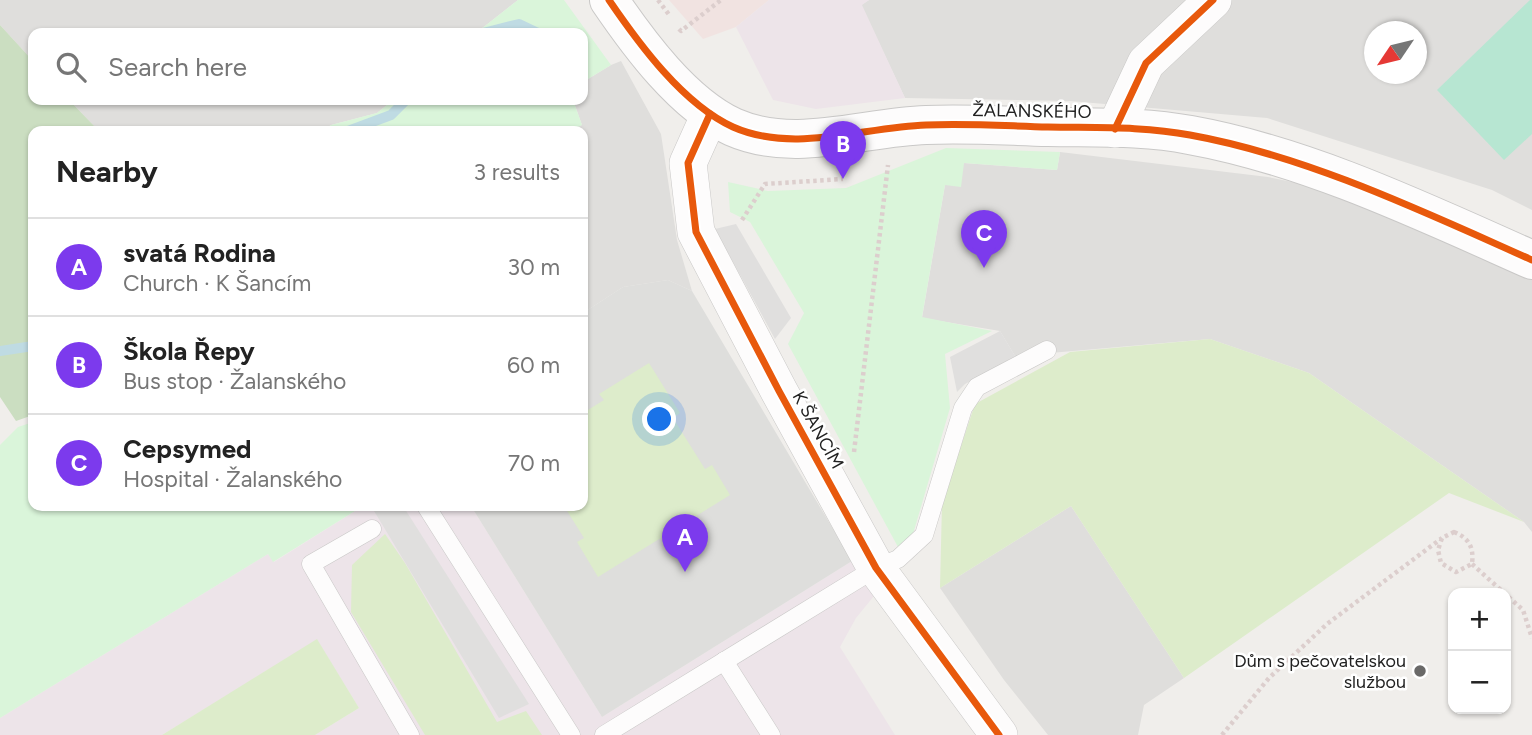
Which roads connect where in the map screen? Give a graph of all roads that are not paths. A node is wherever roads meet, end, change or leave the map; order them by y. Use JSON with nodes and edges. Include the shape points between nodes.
{"nodes":[{"id":1,"x":608,"y":0,"type":"edge"},
{"id":2,"x":1213,"y":0,"type":"edge"},
{"id":3,"x":710,"y":114,"type":"junction"},
{"id":4,"x":1115,"y":129,"type":"junction"},
{"id":5,"x":1532,"y":260,"type":"edge"},
{"id":6,"x":1047,"y":350,"type":"dead end"},
{"id":7,"x":429,"y":511,"type":"edge"},
{"id":8,"x":372,"y":529,"type":"dead end"},
{"id":9,"x":876,"y":568,"type":"junction"},
{"id":10,"x":724,"y":661,"type":"junction"},
{"id":11,"x":410,"y":735,"type":"edge"},
{"id":12,"x":571,"y":735,"type":"edge"},
{"id":13,"x":604,"y":735,"type":"edge"},
{"id":14,"x":771,"y":735,"type":"edge"},
{"id":15,"x":999,"y":735,"type":"edge"}],
"edges":[{"from":1,"to":3,"type":"street","name":"ŽALANSKÉHO","via":[[652,60]]},
{"from":2,"to":4,"type":"street","via":[[1146,63]]},
{"from":3,"to":4,"type":"street","name":"ŽALANSKÉHO","via":[[747,131],[797,139],[926,125]]},
{"from":3,"to":9,"type":"street","name":"K ŠANCÍM","via":[[688,163],[696,232]]},
{"from":4,"to":5,"type":"street","name":"ŽALANSKÉHO","via":[[1189,134],[1283,158]]},
{"from":6,"to":9,"type":"lane","via":[[977,387],[962,408],[924,535],[898,559]]},
{"from":7,"to":12,"type":"lane"},
{"from":8,"to":11,"type":"lane","via":[[311,564]]},
{"from":9,"to":10,"type":"lane"},
{"from":9,"to":15,"type":"street","name":"K ŠANCÍM"},
{"from":10,"to":13,"type":"lane"},
{"from":10,"to":14,"type":"lane"}]}
